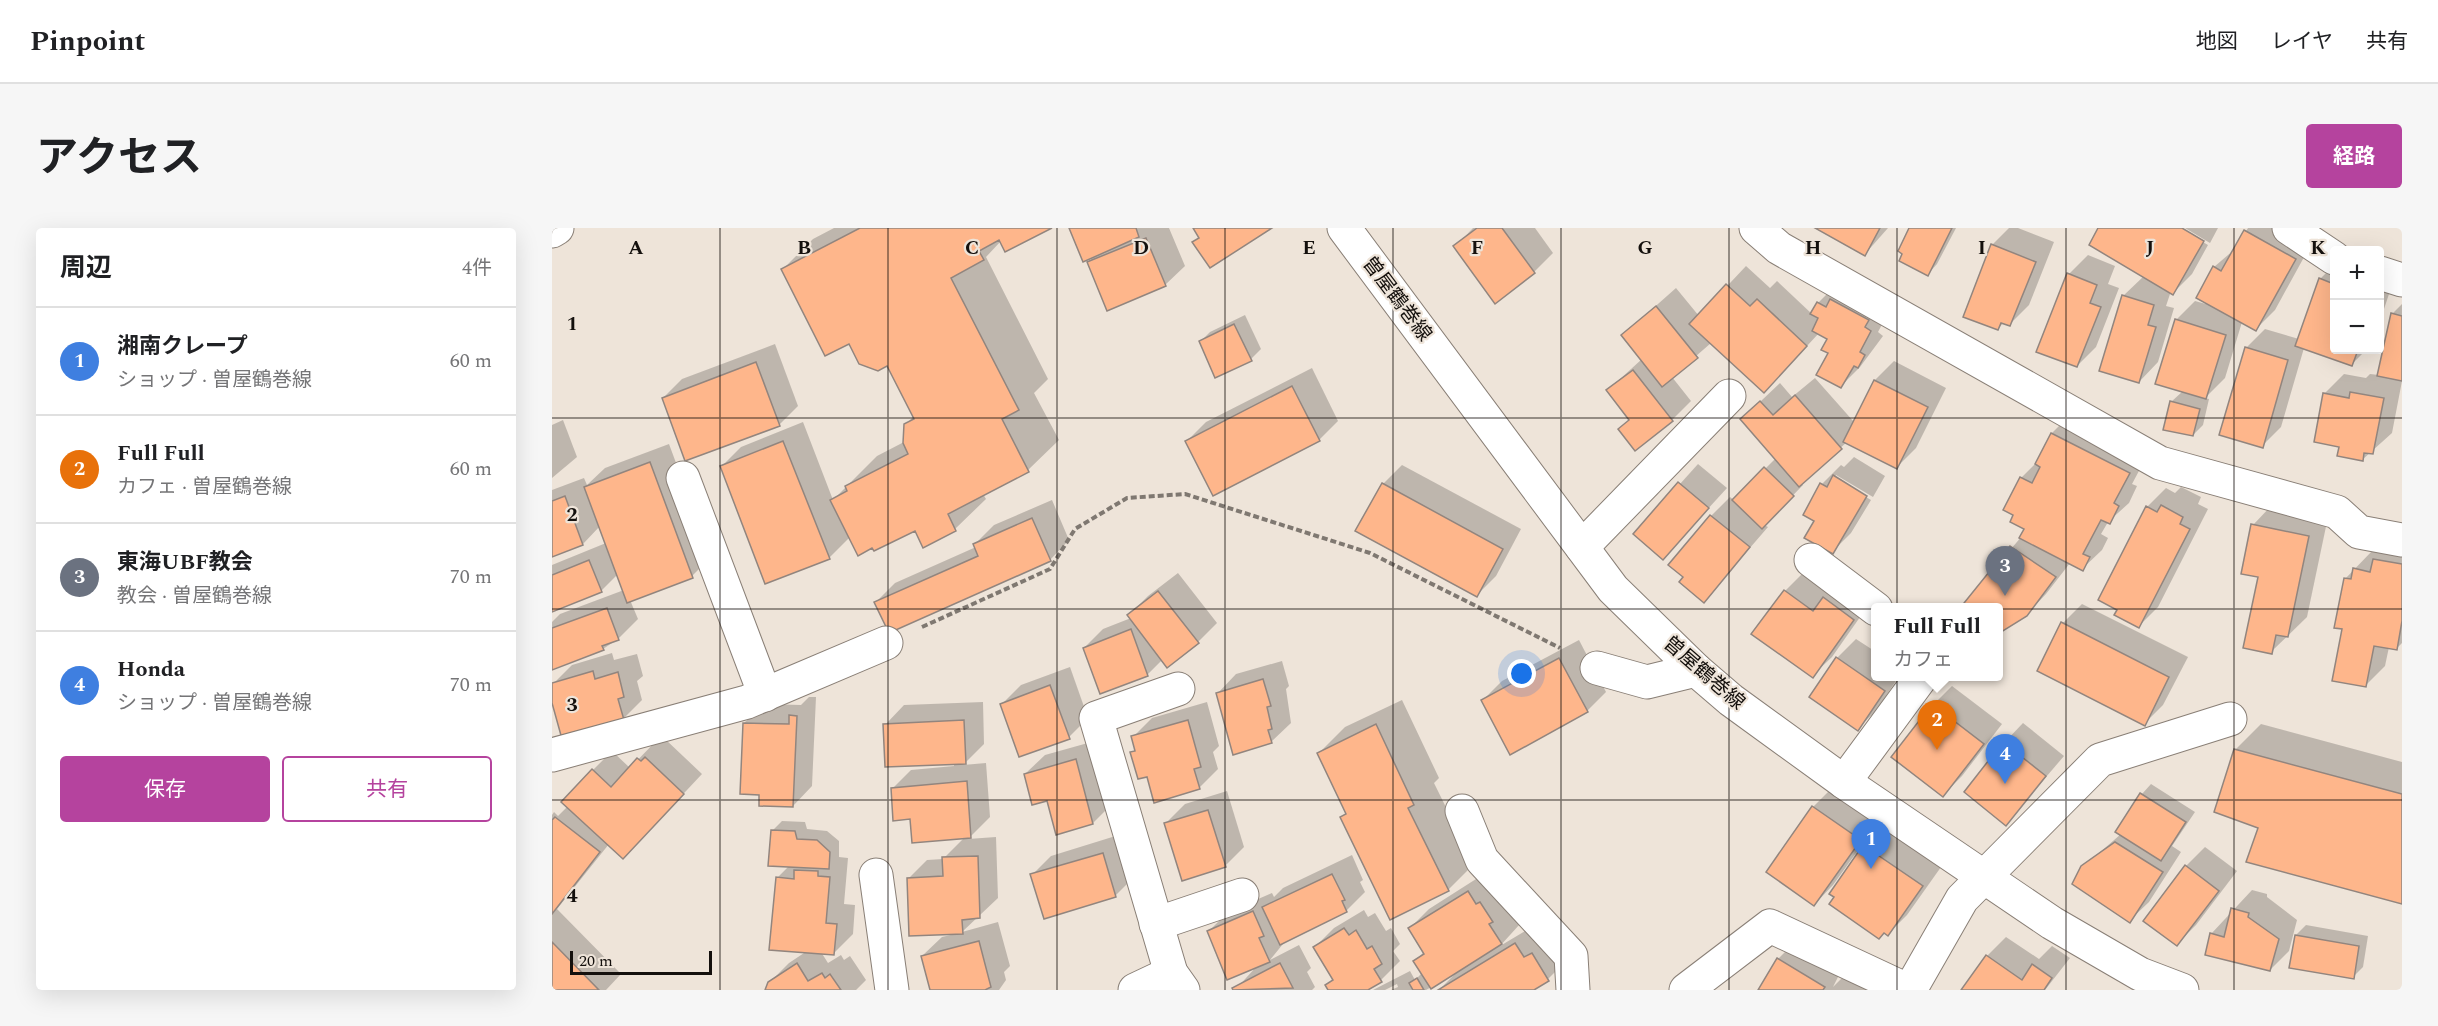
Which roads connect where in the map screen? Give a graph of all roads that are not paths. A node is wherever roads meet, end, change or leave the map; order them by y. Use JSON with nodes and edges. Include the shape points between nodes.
{"nodes":[{"id":1,"x":557,"y":228,"type":"edge"},
{"id":2,"x":1344,"y":228,"type":"edge"},
{"id":3,"x":1756,"y":228,"type":"edge"},
{"id":4,"x":2289,"y":228,"type":"edge"},
{"id":5,"x":552,"y":231,"type":"edge"},
{"id":6,"x":2330,"y":255,"type":"edge"},
{"id":7,"x":2384,"y":275,"type":"edge"},
{"id":8,"x":2402,"y":280,"type":"edge"},
{"id":9,"x":1729,"y":396,"type":"dead end"},
{"id":10,"x":683,"y":478,"type":"dead end"},
{"id":11,"x":2402,"y":540,"type":"edge"},
{"id":12,"x":1582,"y":547,"type":"junction"},
{"id":13,"x":1811,"y":560,"type":"dead end"},
{"id":14,"x":1871,"y":606,"type":"edge"},
{"id":15,"x":886,"y":643,"type":"road end"},
{"id":16,"x":1597,"y":668,"type":"road end"},
{"id":17,"x":1696,"y":670,"type":"junction"},
{"id":18,"x":1918,"y":681,"type":"edge"},
{"id":19,"x":1178,"y":689,"type":"dead end"},
{"id":20,"x":765,"y":695,"type":"junction"},
{"id":21,"x":2230,"y":719,"type":"dead end"},
{"id":22,"x":552,"y":754,"type":"edge"},
{"id":23,"x":1844,"y":782,"type":"junction"},
{"id":24,"x":1462,"y":811,"type":"dead end"},
{"id":25,"x":876,"y":875,"type":"dead end"},
{"id":26,"x":1986,"y":878,"type":"junction"},
{"id":27,"x":1242,"y":895,"type":"dead end"},
{"id":28,"x":1156,"y":924,"type":"junction"},
{"id":29,"x":1177,"y":982,"type":"edge"},
{"id":30,"x":892,"y":990,"type":"edge"},
{"id":31,"x":1135,"y":990,"type":"edge"},
{"id":32,"x":1573,"y":990,"type":"edge"},
{"id":33,"x":1686,"y":990,"type":"edge"},
{"id":34,"x":1909,"y":990,"type":"edge"},
{"id":35,"x":2182,"y":990,"type":"edge"}],
"edges":[{"from":1,"to":5,"type":"street"},
{"from":2,"to":12,"type":"street","name":"曽屋鶴巻線"},
{"from":3,"to":11,"type":"street","via":[[1779,248],[2160,463],[2337,512],[2359,532]]},
{"from":4,"to":6,"type":"street"},
{"from":7,"to":8,"type":"street"},
{"from":9,"to":12,"type":"street"},
{"from":10,"to":20,"type":"street"},
{"from":12,"to":17,"type":"street","name":"曽屋鶴巻線","via":[[1613,589]]},
{"from":13,"to":14,"type":"street"},
{"from":15,"to":20,"type":"street"},
{"from":16,"to":17,"type":"street","via":[[1647,682]]},
{"from":17,"to":23,"type":"street","name":"曽屋鶴巻線"},
{"from":18,"to":23,"type":"street"},
{"from":19,"to":28,"type":"street","via":[[1096,718]]},
{"from":20,"to":22,"type":"street"},
{"from":21,"to":26,"type":"street","via":[[2100,760]]},
{"from":23,"to":26,"type":"street","name":"曽屋鶴巻線"},
{"from":24,"to":32,"type":"street","via":[[1482,860],[1570,956]]},
{"from":25,"to":30,"type":"street"},
{"from":26,"to":34,"type":"street","via":[[1962,899]]},
{"from":26,"to":35,"type":"street","name":"曽屋鶴巻線","via":[[2052,923],[2140,974]]},
{"from":27,"to":28,"type":"street"},
{"from":28,"to":29,"type":"street"},
{"from":29,"to":31,"type":"street"},
{"from":33,"to":34,"type":"street","via":[[1770,926]]}]}
